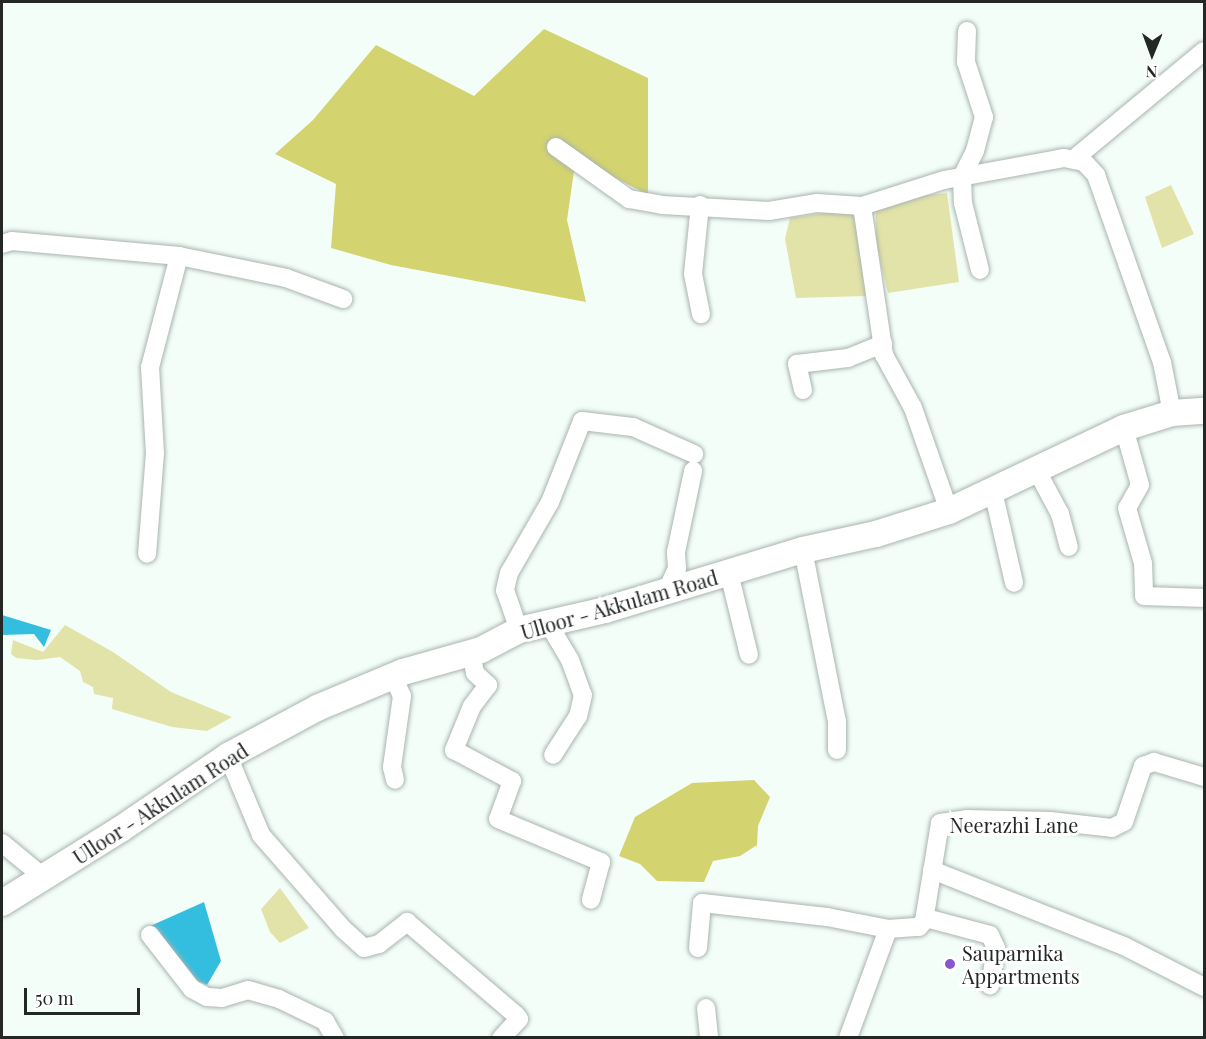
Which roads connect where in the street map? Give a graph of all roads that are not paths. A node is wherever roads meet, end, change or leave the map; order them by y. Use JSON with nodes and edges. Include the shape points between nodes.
{"nodes":[{"id":1,"x":967,"y":31,"type":"dead end"},
{"id":2,"x":1204,"y":51,"type":"edge"},
{"id":3,"x":555,"y":147,"type":"dead end"},
{"id":4,"x":1074,"y":159,"type":"junction"},
{"id":5,"x":962,"y":177,"type":"junction"},
{"id":6,"x":700,"y":205,"type":"junction"},
{"id":7,"x":862,"y":206,"type":"junction"},
{"id":8,"x":2,"y":244,"type":"edge"},
{"id":9,"x":179,"y":256,"type":"junction"},
{"id":10,"x":980,"y":270,"type":"dead end"},
{"id":11,"x":343,"y":299,"type":"dead end"},
{"id":12,"x":701,"y":314,"type":"dead end"},
{"id":13,"x":883,"y":344,"type":"junction"},
{"id":14,"x":803,"y":390,"type":"dead end"},
{"id":15,"x":1204,"y":411,"type":"edge"},
{"id":16,"x":1172,"y":413,"type":"junction"},
{"id":17,"x":1124,"y":428,"type":"junction"},
{"id":18,"x":1036,"y":469,"type":"junction"},
{"id":19,"x":993,"y":491,"type":"junction"},
{"id":20,"x":949,"y":511,"type":"junction"},
{"id":21,"x":1069,"y":547,"type":"dead end"},
{"id":22,"x":803,"y":550,"type":"junction"},
{"id":23,"x":147,"y":554,"type":"dead end"},
{"id":24,"x":729,"y":573,"type":"junction"},
{"id":25,"x":1014,"y":583,"type":"dead end"},
{"id":26,"x":666,"y":592,"type":"junction"},
{"id":27,"x":1204,"y":598,"type":"edge"},
{"id":28,"x":548,"y":623,"type":"junction"},
{"id":29,"x":519,"y":630,"type":"junction"},
{"id":30,"x":471,"y":652,"type":"junction"},
{"id":31,"x":749,"y":655,"type":"dead end"},
{"id":32,"x":393,"y":676,"type":"junction"},
{"id":33,"x":837,"y":750,"type":"dead end"},
{"id":34,"x":553,"y":755,"type":"dead end"},
{"id":35,"x":228,"y":756,"type":"junction"},
{"id":36,"x":1204,"y":777,"type":"edge"},
{"id":37,"x":395,"y":780,"type":"dead end"},
{"id":38,"x":2,"y":843,"type":"edge"},
{"id":39,"x":932,"y":870,"type":"junction"},
{"id":40,"x":42,"y":876,"type":"junction"},
{"id":41,"x":591,"y":900,"type":"dead end"},
{"id":42,"x":2,"y":903,"type":"edge"},
{"id":43,"x":926,"y":918,"type":"junction"},
{"id":44,"x":888,"y":929,"type":"junction"},
{"id":45,"x":150,"y":935,"type":"dead end"},
{"id":46,"x":698,"y":948,"type":"dead end"},
{"id":47,"x":990,"y":986,"type":"dead end"},
{"id":48,"x":1204,"y":987,"type":"edge"},
{"id":49,"x":706,"y":1008,"type":"dead end"},
{"id":50,"x":335,"y":1038,"type":"edge"},
{"id":51,"x":501,"y":1038,"type":"edge"},
{"id":52,"x":709,"y":1038,"type":"edge"},
{"id":53,"x":848,"y":1038,"type":"edge"}],
"edges":[{"from":1,"to":5,"type":"street","via":[[966,62],[984,117],[975,151]]},
{"from":2,"to":4,"type":"street"},
{"from":3,"to":6,"type":"street","via":[[629,199],[662,205]]},
{"from":4,"to":5,"type":"street"},
{"from":4,"to":16,"type":"street","via":[[1090,166],[1096,174],[1162,362]]},
{"from":5,"to":7,"type":"street"},
{"from":5,"to":10,"type":"street","via":[[963,203]]},
{"from":6,"to":7,"type":"street","via":[[769,211],[817,203]]},
{"from":6,"to":12,"type":"street","via":[[693,274]]},
{"from":7,"to":13,"type":"street"},
{"from":8,"to":9,"type":"street","via":[[12,241]]},
{"from":9,"to":11,"type":"street","via":[[286,278]]},
{"from":9,"to":23,"type":"street","via":[[150,367],[155,453]]},
{"from":13,"to":14,"type":"street","via":[[848,358],[796,364]]},
{"from":13,"to":20,"type":"street","via":[[884,355],[913,408]]},
{"from":15,"to":16,"type":"main road","name":"Ulloor - Akkulam Road"},
{"from":16,"to":17,"type":"main road","name":"Ulloor - Akkulam Road"},
{"from":17,"to":18,"type":"main road","name":"Ulloor - Akkulam Road"},
{"from":17,"to":27,"type":"street","via":[[1140,485],[1127,508],[1143,563],[1144,596]]},
{"from":18,"to":19,"type":"main road","name":"Ulloor - Akkulam Road"},
{"from":18,"to":21,"type":"street","via":[[1059,514]]},
{"from":19,"to":20,"type":"main road","name":"Ulloor - Akkulam Road"},
{"from":19,"to":25,"type":"street"},
{"from":20,"to":22,"type":"main road","name":"Ulloor - Akkulam Road","via":[[876,534]]},
{"from":22,"to":24,"type":"main road","name":"Ulloor - Akkulam Road"},
{"from":22,"to":33,"type":"street","via":[[837,723]]},
{"from":24,"to":26,"type":"main road","name":"Ulloor - Akkulam Road"},
{"from":24,"to":31,"type":"street"},
{"from":26,"to":28,"type":"main road","name":"Ulloor - Akkulam Road"},
{"from":26,"to":29,"type":"street","via":[[677,568],[676,552],[693,462],[633,427],[582,421],[550,502],[509,573],[505,590]]},
{"from":28,"to":29,"type":"main road","name":"Ulloor - Akkulam Road"},
{"from":28,"to":34,"type":"street","via":[[570,660],[583,695],[578,716]]},
{"from":29,"to":30,"type":"main road","name":"Ulloor - Akkulam Road"},
{"from":30,"to":32,"type":"main road","name":"Ulloor - Akkulam Road"},
{"from":30,"to":41,"type":"street","via":[[475,673],[488,685],[472,706],[454,750],[512,782],[498,819],[601,862]]},
{"from":32,"to":35,"type":"main road","name":"Ulloor - Akkulam Road","via":[[317,708]]},
{"from":32,"to":37,"type":"street","via":[[402,696],[392,767]]},
{"from":35,"to":40,"type":"main road","name":"Ulloor - Akkulam Road","via":[[84,854]]},
{"from":35,"to":51,"type":"street","via":[[261,835],[343,929],[364,948],[379,944],[407,922],[516,1015],[519,1019]]},
{"from":36,"to":39,"type":"street","name":"Neerazhi Lane","via":[[1154,762],[1143,766],[1124,822],[1112,828],[1060,821],[940,823]]},
{"from":38,"to":40,"type":"street"},
{"from":39,"to":43,"type":"street","name":"Neerazhi Lane"},
{"from":39,"to":48,"type":"street","via":[[1124,946]]},
{"from":40,"to":42,"type":"main road","name":"Ulloor - Akkulam Road"},
{"from":43,"to":44,"type":"street","via":[[919,927]]},
{"from":43,"to":47,"type":"street","via":[[990,935],[996,948]]},
{"from":44,"to":46,"type":"street","via":[[827,917],[702,903]]},
{"from":44,"to":53,"type":"street"},
{"from":45,"to":50,"type":"street","via":[[192,989],[207,997],[222,998],[248,990],[279,999],[325,1021]]},
{"from":49,"to":52,"type":"street"}]}
